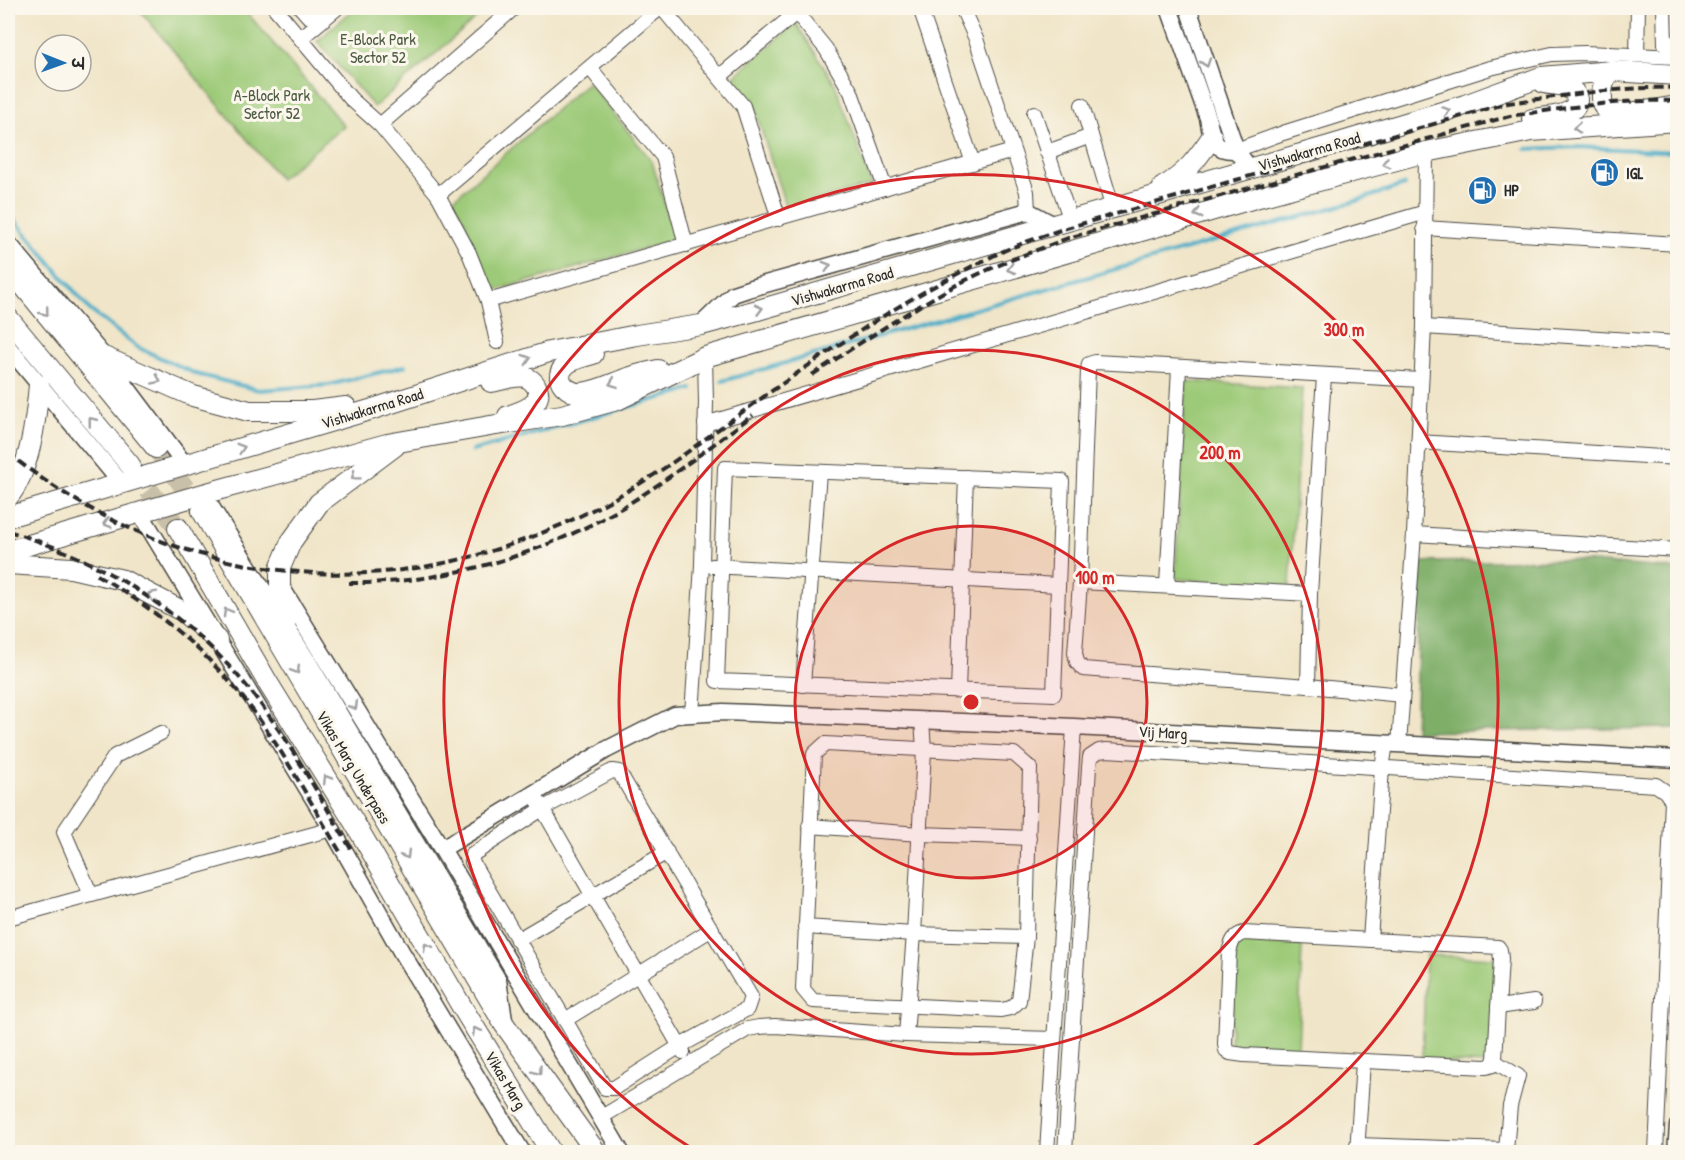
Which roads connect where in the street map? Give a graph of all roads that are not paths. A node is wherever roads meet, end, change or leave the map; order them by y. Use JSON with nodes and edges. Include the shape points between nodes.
{"nodes":[{"id":1,"x":275,"y":8,"type":"edge"},
{"id":2,"x":301,"y":8,"type":"edge"},
{"id":3,"x":318,"y":8,"type":"edge"},
{"id":4,"x":337,"y":8,"type":"edge"},
{"id":5,"x":514,"y":8,"type":"edge"},
{"id":6,"x":661,"y":8,"type":"edge"},
{"id":7,"x":921,"y":8,"type":"edge"},
{"id":8,"x":962,"y":8,"type":"edge"},
{"id":9,"x":1169,"y":8,"type":"edge"},
{"id":10,"x":1188,"y":8,"type":"edge"},
{"id":11,"x":1638,"y":8,"type":"edge"},
{"id":12,"x":1664,"y":8,"type":"edge"},
{"id":13,"x":799,"y":10,"type":"edge"},
{"id":14,"x":301,"y":38,"type":"junction"},
{"id":15,"x":1677,"y":44,"type":"edge"},
{"id":16,"x":1637,"y":55,"type":"junction"},
{"id":17,"x":1677,"y":57,"type":"edge"},
{"id":18,"x":590,"y":68,"type":"junction"},
{"id":19,"x":1612,"y":71,"type":"junction"},
{"id":20,"x":1677,"y":75,"type":"edge"},
{"id":21,"x":719,"y":77,"type":"junction"},
{"id":22,"x":1537,"y":78,"type":"junction"},
{"id":23,"x":1082,"y":105,"type":"dead end"},
{"id":24,"x":1677,"y":106,"type":"edge"},
{"id":25,"x":1034,"y":113,"type":"dead end"},
{"id":26,"x":1677,"y":121,"type":"edge"},
{"id":27,"x":380,"y":125,"type":"junction"},
{"id":28,"x":1508,"y":135,"type":"junction"},
{"id":29,"x":1091,"y":136,"type":"junction"},
{"id":30,"x":1212,"y":137,"type":"junction"},
{"id":31,"x":1236,"y":150,"type":"junction"},
{"id":32,"x":1013,"y":151,"type":"junction"},
{"id":33,"x":1047,"y":152,"type":"junction"},
{"id":34,"x":1426,"y":152,"type":"junction"},
{"id":35,"x":973,"y":163,"type":"junction"},
{"id":36,"x":1249,"y":168,"type":"junction"},
{"id":37,"x":885,"y":188,"type":"junction"},
{"id":38,"x":438,"y":195,"type":"junction"},
{"id":39,"x":1122,"y":206,"type":"junction"},
{"id":40,"x":1028,"y":211,"type":"junction"},
{"id":41,"x":1426,"y":212,"type":"junction"},
{"id":42,"x":778,"y":219,"type":"junction"},
{"id":43,"x":1062,"y":223,"type":"junction"},
{"id":44,"x":1424,"y":228,"type":"junction"},
{"id":45,"x":8,"y":243,"type":"edge"},
{"id":46,"x":1677,"y":244,"type":"edge"},
{"id":47,"x":686,"y":245,"type":"junction"},
{"id":48,"x":8,"y":267,"type":"edge"},
{"id":49,"x":488,"y":301,"type":"junction"},
{"id":50,"x":8,"y":318,"type":"edge"},
{"id":51,"x":701,"y":325,"type":"junction"},
{"id":52,"x":1424,"y":327,"type":"junction"},
{"id":53,"x":637,"y":335,"type":"junction"},
{"id":54,"x":497,"y":342,"type":"dead end"},
{"id":55,"x":1677,"y":343,"type":"edge"},
{"id":56,"x":8,"y":347,"type":"edge"},
{"id":57,"x":104,"y":357,"type":"junction"},
{"id":58,"x":698,"y":361,"type":"junction"},
{"id":59,"x":1179,"y":368,"type":"junction"},
{"id":60,"x":1324,"y":376,"type":"junction"},
{"id":61,"x":1421,"y":380,"type":"junction"},
{"id":62,"x":39,"y":385,"type":"junction"},
{"id":63,"x":432,"y":389,"type":"junction"},
{"id":64,"x":378,"y":407,"type":"junction"},
{"id":65,"x":705,"y":424,"type":"junction"},
{"id":66,"x":490,"y":426,"type":"junction"},
{"id":67,"x":402,"y":441,"type":"junction"},
{"id":68,"x":1418,"y":442,"type":"junction"},
{"id":69,"x":156,"y":448,"type":"tunnel mouth"},
{"id":70,"x":1677,"y":458,"type":"edge"},
{"id":71,"x":130,"y":465,"type":"tunnel mouth"},
{"id":72,"x":185,"y":465,"type":"junction"},
{"id":73,"x":819,"y":472,"type":"junction"},
{"id":74,"x":966,"y":477,"type":"junction"},
{"id":75,"x":122,"y":484,"type":"junction"},
{"id":76,"x":8,"y":497,"type":"edge"},
{"id":77,"x":202,"y":502,"type":"junction"},
{"id":78,"x":140,"y":513,"type":"junction"},
{"id":79,"x":8,"y":517,"type":"edge"},
{"id":80,"x":178,"y":528,"type":"tunnel mouth"},
{"id":81,"x":1414,"y":534,"type":"junction"},
{"id":82,"x":1677,"y":550,"type":"edge"},
{"id":83,"x":8,"y":551,"type":"edge"},
{"id":84,"x":8,"y":564,"type":"edge"},
{"id":85,"x":702,"y":566,"type":"junction"},
{"id":86,"x":721,"y":567,"type":"junction"},
{"id":87,"x":811,"y":572,"type":"junction"},
{"id":88,"x":962,"y":580,"type":"junction"},
{"id":89,"x":1080,"y":582,"type":"junction"},
{"id":90,"x":280,"y":584,"type":"junction"},
{"id":91,"x":1058,"y":585,"type":"junction"},
{"id":92,"x":1167,"y":585,"type":"junction"},
{"id":93,"x":1310,"y":594,"type":"junction"},
{"id":94,"x":285,"y":624,"type":"junction"},
{"id":95,"x":217,"y":640,"type":"junction"},
{"id":96,"x":803,"y":685,"type":"junction"},
{"id":97,"x":1308,"y":686,"type":"junction"},
{"id":98,"x":958,"y":690,"type":"junction"},
{"id":99,"x":1402,"y":695,"type":"junction"},
{"id":100,"x":692,"y":714,"type":"junction"},
{"id":101,"x":922,"y":720,"type":"junction"},
{"id":102,"x":1074,"y":727,"type":"junction"},
{"id":103,"x":161,"y":733,"type":"dead end"},
{"id":104,"x":1393,"y":744,"type":"junction"},
{"id":105,"x":924,"y":750,"type":"junction"},
{"id":106,"x":1677,"y":759,"type":"edge"},
{"id":107,"x":1382,"y":768,"type":"junction"},
{"id":108,"x":534,"y":794,"type":"junction"},
{"id":109,"x":542,"y":809,"type":"junction"},
{"id":110,"x":809,"y":826,"type":"junction"},
{"id":111,"x":332,"y":829,"type":"junction"},
{"id":112,"x":920,"y":834,"type":"junction"},
{"id":113,"x":1029,"y":838,"type":"junction"},
{"id":114,"x":442,"y":849,"type":"junction"},
{"id":115,"x":667,"y":852,"type":"junction"},
{"id":116,"x":91,"y":895,"type":"junction"},
{"id":117,"x":592,"y":896,"type":"junction"},
{"id":118,"x":8,"y":918,"type":"edge"},
{"id":119,"x":805,"y":927,"type":"junction"},
{"id":120,"x":712,"y":929,"type":"junction"},
{"id":121,"x":914,"y":934,"type":"junction"},
{"id":122,"x":1026,"y":937,"type":"junction"},
{"id":123,"x":517,"y":940,"type":"junction"},
{"id":124,"x":1370,"y":940,"type":"junction"},
{"id":125,"x":638,"y":975,"type":"junction"},
{"id":126,"x":1534,"y":1002,"type":"dead end"},
{"id":127,"x":908,"y":1005,"type":"junction"},
{"id":128,"x":1498,"y":1006,"type":"junction"},
{"id":129,"x":462,"y":1007,"type":"junction"},
{"id":130,"x":441,"y":1019,"type":"junction"},
{"id":131,"x":565,"y":1020,"type":"junction"},
{"id":132,"x":504,"y":1024,"type":"junction"},
{"id":133,"x":906,"y":1035,"type":"junction"},
{"id":134,"x":1054,"y":1039,"type":"junction"},
{"id":135,"x":680,"y":1046,"type":"junction"},
{"id":136,"x":1494,"y":1061,"type":"junction"},
{"id":137,"x":1363,"y":1062,"type":"junction"},
{"id":138,"x":690,"y":1064,"type":"junction"},
{"id":139,"x":600,"y":1118,"type":"junction"},
{"id":140,"x":1677,"y":1125,"type":"edge"},
{"id":141,"x":1357,"y":1149,"type":"edge"},
{"id":142,"x":522,"y":1152,"type":"edge"},
{"id":143,"x":550,"y":1152,"type":"edge"},
{"id":144,"x":596,"y":1152,"type":"edge"},
{"id":145,"x":621,"y":1152,"type":"edge"},
{"id":146,"x":1047,"y":1152,"type":"edge"},
{"id":147,"x":1065,"y":1152,"type":"edge"},
{"id":148,"x":1656,"y":1152,"type":"edge"},
{"id":149,"x":1676,"y":1152,"type":"edge"}],
"edges":[{"from":1,"to":14,"type":"street"},
{"from":2,"to":3,"type":"street","via":[[308,16]]},
{"from":4,"to":14,"type":"street"},
{"from":5,"to":27,"type":"street"},
{"from":6,"to":18,"type":"street"},
{"from":6,"to":21,"type":"street"},
{"from":7,"to":35,"type":"street"},
{"from":8,"to":32,"type":"street"},
{"from":9,"to":30,"type":"street"},
{"from":10,"to":31,"type":"street","one_way":true},
{"from":11,"to":16,"type":"street"},
{"from":12,"to":15,"type":"street","via":[[1665,44]]},
{"from":13,"to":21,"type":"street"},
{"from":13,"to":37,"type":"street","via":[[850,92]]},
{"from":14,"to":27,"type":"street","via":[[351,99]]},
{"from":16,"to":17,"type":"street"},
{"from":16,"to":31,"type":"street","via":[[1552,54],[1500,66]]},
{"from":18,"to":38,"type":"street"},
{"from":18,"to":47,"type":"street","via":[[663,158]]},
{"from":19,"to":20,"type":"main road","name":"Vishwakarma Road"},
{"from":19,"to":22,"type":"main road","name":"Vishwakarma Road"},
{"from":19,"to":24,"type":"main road","via":[[1602,92],[1602,104],[1607,110],[1621,113]]},
{"from":21,"to":42,"type":"street","via":[[743,106]]},
{"from":22,"to":28,"type":"main road","via":[[1571,89],[1577,98],[1576,105],[1568,113],[1518,122]]},
{"from":36,"to":22,"type":"main road","name":"Vishwakarma Road","one_way":true,"via":[[1464,105]]},
{"from":23,"to":29,"type":"street"},
{"from":25,"to":33,"type":"street"},
{"from":26,"to":28,"type":"main road","name":"Vishwakarma Road","one_way":true},
{"from":27,"to":38,"type":"street"},
{"from":28,"to":34,"type":"main road","name":"Vishwakarma Road"},
{"from":29,"to":33,"type":"street"},
{"from":29,"to":39,"type":"street"},
{"from":30,"to":31,"type":"street","via":[[1222,150]]},
{"from":30,"to":39,"type":"main road","via":[[1178,178]]},
{"from":31,"to":36,"type":"street"},
{"from":32,"to":35,"type":"street"},
{"from":32,"to":40,"type":"street","via":[[1027,192]]},
{"from":33,"to":43,"type":"street"},
{"from":34,"to":41,"type":"street"},
{"from":34,"to":58,"type":"main road","name":"Vishwakarma Road","one_way":true},
{"from":35,"to":37,"type":"street"},
{"from":36,"to":39,"type":"main road","name":"Vishwakarma Road"},
{"from":37,"to":42,"type":"street"},
{"from":38,"to":49,"type":"street","via":[[469,253]]},
{"from":39,"to":43,"type":"main road","name":"Vishwakarma Road"},
{"from":40,"to":43,"type":"street"},
{"from":51,"to":40,"type":"street","one_way":true,"via":[[733,294]]},
{"from":41,"to":44,"type":"street"},
{"from":41,"to":65,"type":"street"},
{"from":42,"to":47,"type":"street"},
{"from":51,"to":43,"type":"main road","name":"Vishwakarma Road","one_way":true},
{"from":44,"to":46,"type":"street"},
{"from":44,"to":52,"type":"street"},
{"from":45,"to":57,"type":"street"},
{"from":47,"to":49,"type":"street"},
{"from":48,"to":69,"type":"main road","one_way":true},
{"from":49,"to":54,"type":"street"},
{"from":71,"to":50,"type":"main road","one_way":true},
{"from":51,"to":53,"type":"main road","name":"Vishwakarma Road"},
{"from":52,"to":55,"type":"street"},
{"from":52,"to":61,"type":"street"},
{"from":58,"to":53,"type":"main road","one_way":true,"via":[[593,391],[572,392],[563,387],[562,368],[570,361],[607,350]]},
{"from":63,"to":53,"type":"main road","name":"Vishwakarma Road","one_way":true,"via":[[549,352]]},
{"from":56,"to":62,"type":"street"},
{"from":57,"to":64,"type":"main road","one_way":true,"via":[[193,396],[249,411]]},
{"from":57,"to":72,"type":"street"},
{"from":58,"to":65,"type":"street"},
{"from":58,"to":66,"type":"main road","name":"Vishwakarma Road","via":[[617,400],[562,415]]},
{"from":59,"to":60,"type":"street"},
{"from":59,"to":89,"type":"street","via":[[1089,364]]},
{"from":59,"to":92,"type":"street"},
{"from":60,"to":61,"type":"street"},
{"from":60,"to":93,"type":"street"},
{"from":61,"to":68,"type":"street"},
{"from":62,"to":75,"type":"street"},
{"from":62,"to":76,"type":"main road","via":[[29,451],[15,489]]},
{"from":63,"to":64,"type":"main road","name":"Vishwakarma Road"},
{"from":63,"to":66,"type":"main road","via":[[514,377],[526,377],[535,383],[538,399],[532,406]]},
{"from":72,"to":64,"type":"main road","name":"Vishwakarma Road","one_way":true},
{"from":65,"to":85,"type":"street"},
{"from":66,"to":67,"type":"main road","name":"Vishwakarma Road"},
{"from":67,"to":77,"type":"main road","name":"Vishwakarma Road"},
{"from":67,"to":90,"type":"main road","one_way":true,"via":[[319,503],[291,542],[280,568]]},
{"from":68,"to":70,"type":"street"},
{"from":68,"to":81,"type":"street"},
{"from":72,"to":75,"type":"main road","name":"Vishwakarma Road"},
{"from":73,"to":74,"type":"street"},
{"from":73,"to":86,"type":"street","via":[[725,468]]},
{"from":73,"to":87,"type":"street"},
{"from":74,"to":88,"type":"street"},
{"from":74,"to":91,"type":"street","via":[[1062,481]]},
{"from":75,"to":79,"type":"main road","name":"Vishwakarma Road"},
{"from":77,"to":78,"type":"main road","name":"Vishwakarma Road"},
{"from":77,"to":94,"type":"street"},
{"from":77,"to":132,"type":"main road","name":"Vikas Marg Underpass","one_way":true},
{"from":78,"to":83,"type":"main road","name":"Vishwakarma Road","one_way":true},
{"from":78,"to":95,"type":"street"},
{"from":129,"to":80,"type":"main road","name":"Vikas Marg Underpass","one_way":true},
{"from":81,"to":82,"type":"street"},
{"from":81,"to":99,"type":"street"},
{"from":95,"to":84,"type":"main road","one_way":true,"via":[[182,611],[123,580],[71,568]]},
{"from":85,"to":86,"type":"street"},
{"from":85,"to":100,"type":"street"},
{"from":86,"to":87,"type":"street"},
{"from":86,"to":96,"type":"street","via":[[717,681]]},
{"from":87,"to":88,"type":"street"},
{"from":87,"to":96,"type":"street"},
{"from":88,"to":91,"type":"street"},
{"from":88,"to":98,"type":"street"},
{"from":89,"to":92,"type":"street"},
{"from":89,"to":97,"type":"street","via":[[1075,653],[1083,669]]},
{"from":90,"to":94,"type":"main road"},
{"from":90,"to":114,"type":"street","one_way":true},
{"from":91,"to":98,"type":"street","via":[[1054,694]]},
{"from":92,"to":93,"type":"street"},
{"from":93,"to":97,"type":"street"},
{"from":94,"to":132,"type":"street","via":[[498,980]]},
{"from":95,"to":111,"type":"street"},
{"from":96,"to":98,"type":"street"},
{"from":97,"to":99,"type":"street"},
{"from":99,"to":104,"type":"street"},
{"from":100,"to":101,"type":"street","name":"Vij Marg"},
{"from":100,"to":108,"type":"street","name":"Vij Marg","via":[[675,715],[606,750]]},
{"from":101,"to":102,"type":"street","name":"Vij Marg"},
{"from":101,"to":105,"type":"street"},
{"from":102,"to":104,"type":"street","name":"Vij Marg"},
{"from":102,"to":134,"type":"street"},
{"from":103,"to":116,"type":"street","via":[[115,756],[64,832]]},
{"from":104,"to":106,"type":"street","name":"Vij Marg"},
{"from":104,"to":107,"type":"street"},
{"from":105,"to":110,"type":"street","via":[[825,744],[814,754]]},
{"from":105,"to":112,"type":"street"},
{"from":105,"to":113,"type":"street","via":[[1014,754],[1030,768]]},
{"from":107,"to":124,"type":"street"},
{"from":107,"to":147,"type":"street","via":[[1107,750],[1090,757]]},
{"from":107,"to":148,"type":"street","via":[[1656,785],[1672,801]]},
{"from":108,"to":109,"type":"street"},
{"from":108,"to":114,"type":"street","name":"Vij Marg"},
{"from":109,"to":115,"type":"street","via":[[612,771],[619,772]]},
{"from":109,"to":117,"type":"street"},
{"from":109,"to":123,"type":"street","via":[[472,855],[472,862]]},
{"from":110,"to":112,"type":"street"},
{"from":110,"to":119,"type":"street"},
{"from":111,"to":116,"type":"street"},
{"from":111,"to":130,"type":"street"},
{"from":112,"to":113,"type":"street"},
{"from":112,"to":121,"type":"street"},
{"from":113,"to":122,"type":"street"},
{"from":114,"to":139,"type":"street"},
{"from":115,"to":117,"type":"street"},
{"from":115,"to":120,"type":"street"},
{"from":116,"to":118,"type":"street"},
{"from":117,"to":123,"type":"street"},
{"from":117,"to":125,"type":"street"},
{"from":119,"to":121,"type":"street"},
{"from":119,"to":127,"type":"street","via":[[802,988],[813,1001]]},
{"from":120,"to":125,"type":"street"},
{"from":120,"to":135,"type":"street","via":[[751,998],[747,1009]]},
{"from":121,"to":122,"type":"street"},
{"from":121,"to":127,"type":"street"},
{"from":122,"to":127,"type":"street","via":[[1019,1001],[1011,1008]]},
{"from":123,"to":131,"type":"street"},
{"from":124,"to":128,"type":"street","via":[[1498,947]]},
{"from":124,"to":137,"type":"street","via":[[1244,933],[1232,939],[1228,952],[1226,1050],[1244,1055]]},
{"from":125,"to":131,"type":"street"},
{"from":125,"to":135,"type":"street"},
{"from":126,"to":128,"type":"street"},
{"from":127,"to":133,"type":"street"},
{"from":128,"to":136,"type":"street"},
{"from":129,"to":130,"type":"street"},
{"from":143,"to":129,"type":"main road","name":"Vikas Marg","one_way":true},
{"from":130,"to":142,"type":"street"},
{"from":131,"to":135,"type":"street","via":[[604,1088],[614,1088]]},
{"from":132,"to":144,"type":"main road","name":"Vikas Marg","one_way":true},
{"from":133,"to":134,"type":"street"},
{"from":133,"to":138,"type":"street","via":[[759,1027],[748,1029]]},
{"from":134,"to":146,"type":"street"},
{"from":135,"to":138,"type":"street"},
{"from":136,"to":137,"type":"street","via":[[1485,1067]]},
{"from":136,"to":141,"type":"street","via":[[1518,1076],[1510,1106],[1506,1150]]},
{"from":137,"to":141,"type":"street"},
{"from":138,"to":139,"type":"street"},
{"from":139,"to":145,"type":"street"},
{"from":140,"to":149,"type":"street"}]}
